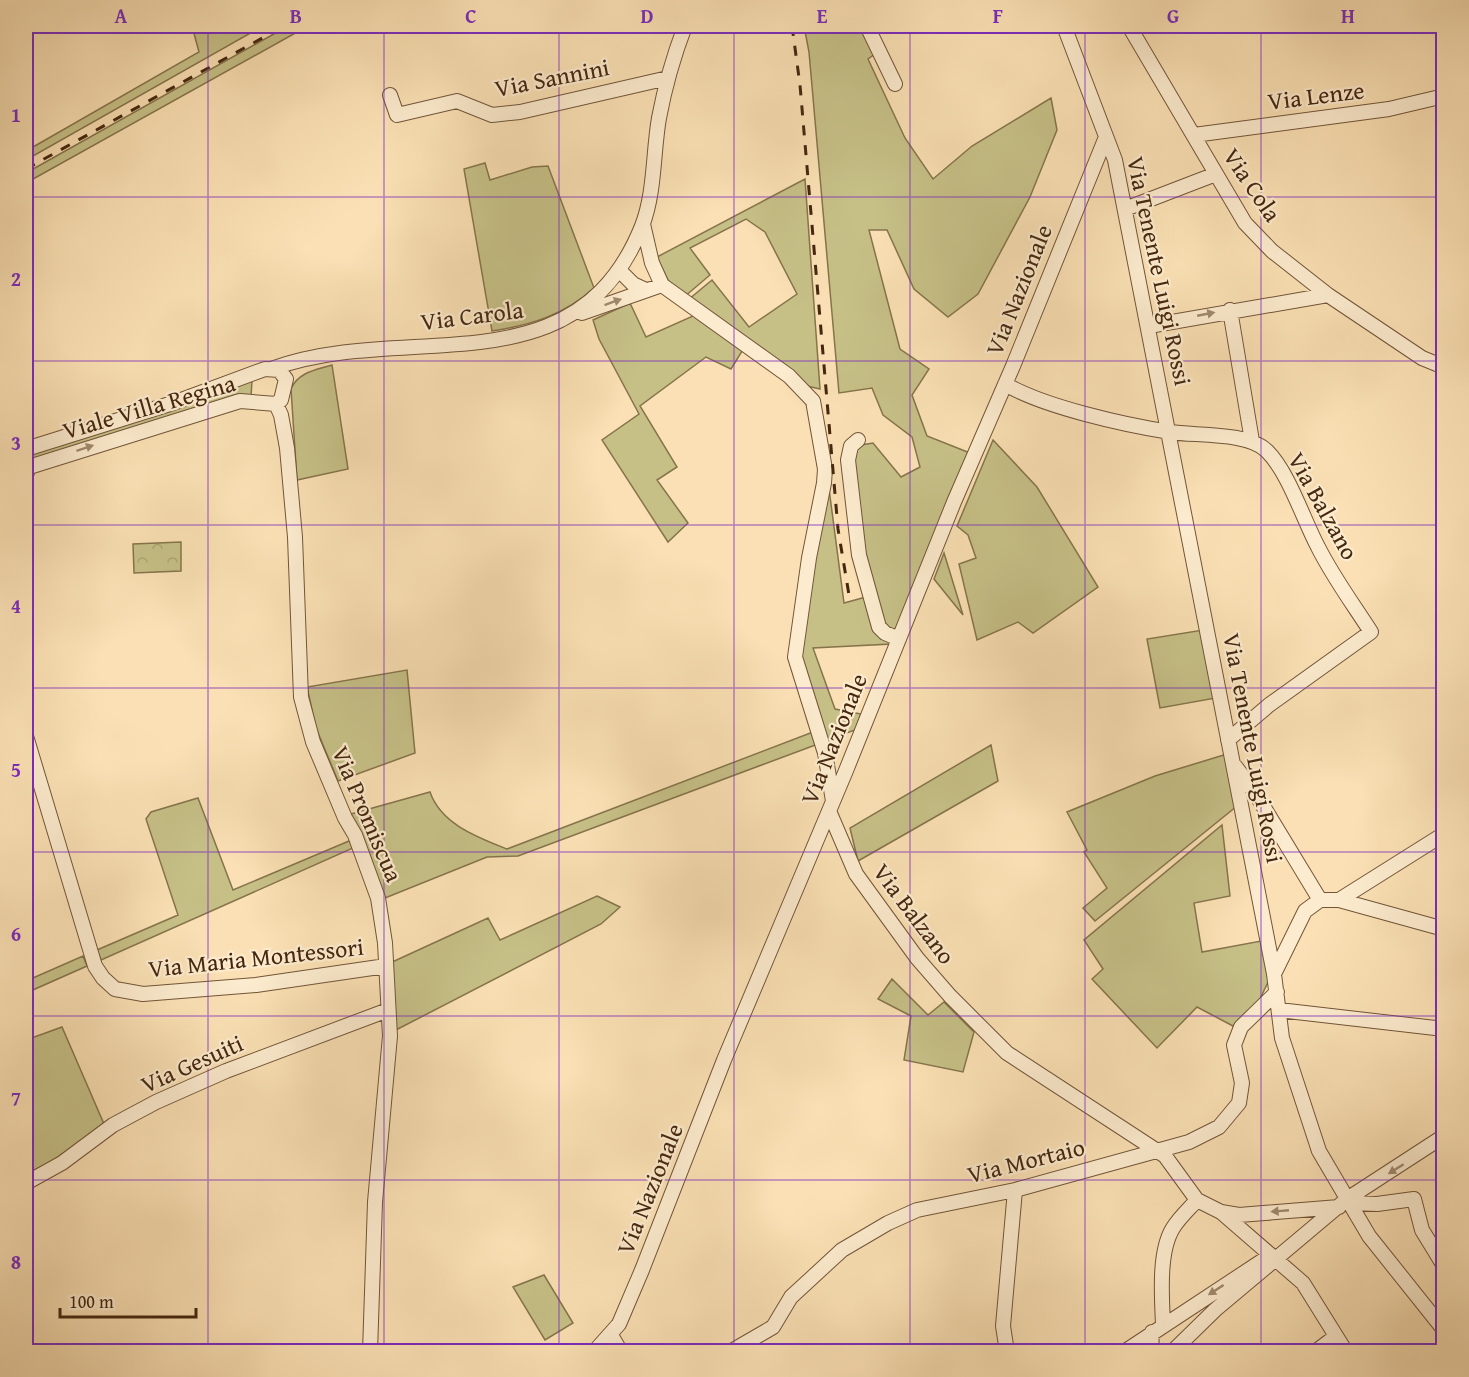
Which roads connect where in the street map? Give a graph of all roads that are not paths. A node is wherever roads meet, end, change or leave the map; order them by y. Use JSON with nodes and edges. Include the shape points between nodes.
{"nodes":[{"id":1,"x":685,"y":26,"type":"edge"},
{"id":2,"x":867,"y":26,"type":"edge"},
{"id":3,"x":1064,"y":26,"type":"edge"},
{"id":4,"x":1130,"y":26,"type":"edge"},
{"id":5,"x":668,"y":78,"type":"junction"},
{"id":6,"x":895,"y":84,"type":"dead end"},
{"id":7,"x":390,"y":95,"type":"dead end"},
{"id":8,"x":1443,"y":96,"type":"edge"},
{"id":9,"x":1194,"y":135,"type":"junction"},
{"id":10,"x":1106,"y":137,"type":"junction"},
{"id":11,"x":1216,"y":174,"type":"junction"},
{"id":12,"x":1125,"y":209,"type":"junction"},
{"id":13,"x":643,"y":224,"type":"junction"},
{"id":14,"x":652,"y":263,"type":"junction"},
{"id":15,"x":622,"y":265,"type":"junction"},
{"id":16,"x":662,"y":285,"type":"junction"},
{"id":17,"x":646,"y":290,"type":"junction"},
{"id":18,"x":1328,"y":295,"type":"junction"},
{"id":19,"x":1230,"y":310,"type":"junction"},
{"id":20,"x":564,"y":320,"type":"junction"},
{"id":21,"x":1149,"y":326,"type":"junction"},
{"id":22,"x":308,"y":357,"type":"junction"},
{"id":23,"x":1443,"y":367,"type":"edge"},
{"id":24,"x":264,"y":370,"type":"junction"},
{"id":25,"x":286,"y":379,"type":"junction"},
{"id":26,"x":1005,"y":384,"type":"junction"},
{"id":27,"x":256,"y":402,"type":"junction"},
{"id":28,"x":276,"y":404,"type":"junction"},
{"id":29,"x":1169,"y":432,"type":"junction"},
{"id":30,"x":858,"y":440,"type":"dead end"},
{"id":31,"x":1252,"y":441,"type":"junction"},
{"id":32,"x":26,"y":449,"type":"edge"},
{"id":33,"x":27,"y":469,"type":"edge"},
{"id":34,"x":898,"y":639,"type":"junction"},
{"id":35,"x":26,"y":736,"type":"edge"},
{"id":36,"x":1228,"y":740,"type":"junction"},
{"id":37,"x":1233,"y":765,"type":"junction"},
{"id":38,"x":831,"y":806,"type":"junction"},
{"id":39,"x":1443,"y":834,"type":"edge"},
{"id":40,"x":1320,"y":900,"type":"junction"},
{"id":41,"x":1339,"y":900,"type":"junction"},
{"id":42,"x":1443,"y":929,"type":"edge"},
{"id":43,"x":386,"y":966,"type":"junction"},
{"id":44,"x":1274,"y":974,"type":"junction"},
{"id":45,"x":1277,"y":992,"type":"junction"},
{"id":46,"x":388,"y":1010,"type":"junction"},
{"id":47,"x":1279,"y":1010,"type":"junction"},
{"id":48,"x":1443,"y":1029,"type":"edge"},
{"id":49,"x":1443,"y":1136,"type":"edge"},
{"id":50,"x":1155,"y":1150,"type":"junction"},
{"id":51,"x":26,"y":1183,"type":"edge"},
{"id":52,"x":1015,"y":1190,"type":"junction"},
{"id":53,"x":1197,"y":1200,"type":"junction"},
{"id":54,"x":1345,"y":1203,"type":"junction"},
{"id":55,"x":1221,"y":1212,"type":"junction"},
{"id":56,"x":1274,"y":1256,"type":"junction"},
{"id":57,"x":1443,"y":1266,"type":"edge"},
{"id":58,"x":1158,"y":1329,"type":"junction"},
{"id":59,"x":1443,"y":1330,"type":"edge"},
{"id":60,"x":611,"y":1335,"type":"junction"},
{"id":61,"x":1335,"y":1337,"type":"junction"},
{"id":62,"x":370,"y":1352,"type":"edge"},
{"id":63,"x":594,"y":1352,"type":"edge"},
{"id":64,"x":621,"y":1352,"type":"edge"},
{"id":65,"x":730,"y":1352,"type":"edge"},
{"id":66,"x":1007,"y":1352,"type":"edge"},
{"id":67,"x":1124,"y":1352,"type":"edge"},
{"id":68,"x":1151,"y":1352,"type":"edge"},
{"id":69,"x":1172,"y":1352,"type":"edge"},
{"id":70,"x":1315,"y":1352,"type":"edge"},
{"id":71,"x":1346,"y":1352,"type":"edge"}],
"edges":[{"from":1,"to":5,"type":"street","name":"Via Carola"},
{"from":2,"to":6,"type":"street"},
{"from":3,"to":10,"type":"street","name":"Via Tenente Luigi Rossi"},
{"from":4,"to":9,"type":"street","name":"Via Cola"},
{"from":5,"to":7,"type":"street","name":"Via Sannini","via":[[492,115],[457,101],[397,115]]},
{"from":5,"to":13,"type":"street","name":"Via Carola"},
{"from":8,"to":9,"type":"street","name":"Via Lenze","via":[[1389,109]]},
{"from":9,"to":11,"type":"street","name":"Via Cola"},
{"from":10,"to":12,"type":"street","name":"Via Tenente Luigi Rossi"},
{"from":10,"to":26,"type":"street","name":"Via Nazionale"},
{"from":11,"to":12,"type":"street"},
{"from":11,"to":18,"type":"street","name":"Via Cola","via":[[1245,223],[1272,251]]},
{"from":12,"to":21,"type":"street","name":"Via Tenente Luigi Rossi"},
{"from":13,"to":14,"type":"street"},
{"from":13,"to":15,"type":"street","name":"Via Carola"},
{"from":14,"to":15,"type":"street"},
{"from":14,"to":16,"type":"street"},
{"from":15,"to":17,"type":"street","via":[[633,284]]},
{"from":15,"to":20,"type":"street","name":"Via Carola","via":[[598,295]]},
{"from":16,"to":17,"type":"street"},
{"from":16,"to":38,"type":"street","name":"Via Balzano","via":[[789,376],[813,401],[825,470],[795,657],[825,753]]},
{"from":20,"to":17,"type":"street","one_way":true},
{"from":18,"to":19,"type":"street"},
{"from":18,"to":23,"type":"street","name":"Via Cola","via":[[1422,358]]},
{"from":21,"to":19,"type":"street","one_way":true},
{"from":19,"to":31,"type":"street"},
{"from":20,"to":22,"type":"street","name":"Via Carola","via":[[510,339]]},
{"from":21,"to":29,"type":"street","name":"Via Tenente Luigi Rossi"},
{"from":22,"to":24,"type":"street","name":"Via Carola"},
{"from":22,"to":25,"type":"street"},
{"from":24,"to":25,"type":"street","via":[[279,370]]},
{"from":24,"to":27,"type":"street","via":[[254,390]]},
{"from":24,"to":32,"type":"street","name":"Via Carola"},
{"from":25,"to":28,"type":"street","via":[[281,400]]},
{"from":26,"to":29,"type":"street","via":[[1027,397]]},
{"from":26,"to":34,"type":"street","name":"Via Nazionale"},
{"from":27,"to":28,"type":"street"},
{"from":33,"to":27,"type":"street","name":"Viale Villa Regina","one_way":true,"via":[[240,401]]},
{"from":28,"to":43,"type":"street","name":"Via Promiscua","via":[[287,448],[294,526],[301,697],[313,742],[378,898]]},
{"from":29,"to":31,"type":"street"},
{"from":29,"to":36,"type":"street","name":"Via Tenente Luigi Rossi"},
{"from":30,"to":34,"type":"street","via":[[851,446],[848,460],[859,555],[879,627]]},
{"from":31,"to":36,"type":"street","name":"Via Balzano","via":[[1267,451],[1279,468],[1319,549],[1371,632],[1269,705]]},
{"from":34,"to":38,"type":"street","name":"Via Nazionale"},
{"from":35,"to":43,"type":"street","name":"Via Maria Montessori","via":[[94,966],[115,989],[143,994],[217,989]]},
{"from":36,"to":37,"type":"street","name":"Via Tenente Luigi Rossi"},
{"from":37,"to":40,"type":"street","via":[[1254,791]]},
{"from":37,"to":44,"type":"street","name":"Via Tenente Luigi Rossi"},
{"from":38,"to":50,"type":"street","name":"Via Balzano","via":[[855,874],[950,996],[1007,1053]]},
{"from":38,"to":60,"type":"street","name":"Via Nazionale","via":[[724,1060],[661,1224]]},
{"from":39,"to":41,"type":"street"},
{"from":40,"to":41,"type":"street"},
{"from":40,"to":44,"type":"street","via":[[1305,911]]},
{"from":41,"to":42,"type":"street"},
{"from":43,"to":46,"type":"street","name":"Via Promiscua"},
{"from":44,"to":45,"type":"street","name":"Via Tenente Luigi Rossi"},
{"from":45,"to":47,"type":"street","name":"Via Tenente Luigi Rossi"},
{"from":45,"to":50,"type":"street","name":"Via Mortaio","via":[[1241,1027],[1234,1045],[1242,1083],[1239,1103],[1218,1127],[1189,1142]]},
{"from":46,"to":51,"type":"street","name":"Via Gesuiti","via":[[226,1071],[156,1102]]},
{"from":46,"to":62,"type":"street","name":"Via Promiscua","via":[[388,1078],[375,1202]]},
{"from":47,"to":48,"type":"street"},
{"from":47,"to":54,"type":"street","name":"Via Tenente Luigi Rossi","via":[[1294,1080],[1319,1151]]},
{"from":49,"to":54,"type":"street","one_way":true},
{"from":50,"to":52,"type":"street","name":"Via Mortaio"},
{"from":50,"to":53,"type":"street","name":"Via Balzano","via":[[1173,1164]]},
{"from":52,"to":65,"type":"street","name":"Via Mortaio","via":[[917,1210],[888,1223],[842,1250],[791,1297],[773,1327]]},
{"from":52,"to":66,"type":"street","via":[[1003,1326]]},
{"from":53,"to":55,"type":"street"},
{"from":53,"to":58,"type":"street","via":[[1167,1241]]},
{"from":54,"to":55,"type":"street","one_way":true,"via":[[1239,1215]]},
{"from":54,"to":56,"type":"street"},
{"from":54,"to":57,"type":"street","via":[[1414,1199],[1422,1230]]},
{"from":54,"to":59,"type":"street","name":"Via Tenente Luigi Rossi"},
{"from":55,"to":56,"type":"street"},
{"from":56,"to":58,"type":"street","one_way":true},
{"from":56,"to":61,"type":"street","via":[[1311,1294]]},
{"from":56,"to":69,"type":"street"},
{"from":58,"to":67,"type":"street"},
{"from":58,"to":68,"type":"street"},
{"from":60,"to":63,"type":"street","name":"Via Nazionale"},
{"from":60,"to":64,"type":"street"},
{"from":61,"to":70,"type":"street"},
{"from":61,"to":71,"type":"street"}]}
